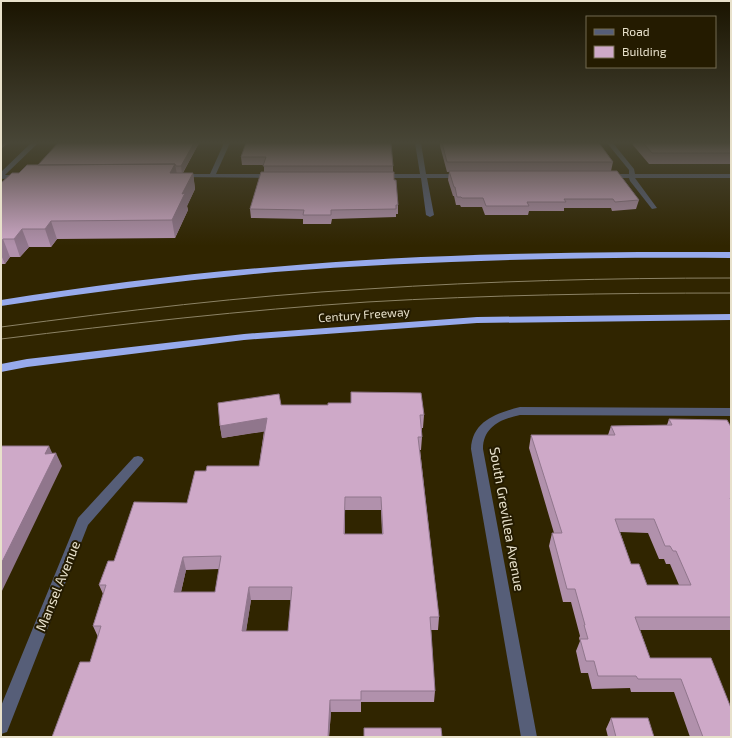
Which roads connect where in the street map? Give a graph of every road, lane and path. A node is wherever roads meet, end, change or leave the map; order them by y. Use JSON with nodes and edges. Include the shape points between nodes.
{"nodes":[{"id":1,"x":424,"y":177,"type":"edge"},
{"id":2,"x":632,"y":177,"type":"edge"},
{"id":3,"x":654,"y":208,"type":"dead end"},
{"id":4,"x":430,"y":215,"type":"dead end"},
{"id":5,"x":731,"y":256,"type":"edge"},
{"id":6,"x":1,"y":303,"type":"edge"},
{"id":7,"x":731,"y":317,"type":"edge"},
{"id":8,"x":1,"y":368,"type":"edge"},
{"id":9,"x":731,"y":412,"type":"edge"},
{"id":10,"x":138,"y":460,"type":"dead end"},
{"id":11,"x":1,"y":726,"type":"edge"},
{"id":12,"x":529,"y":737,"type":"edge"}],
"edges":[{"from":1,"to":4,"type":"street"},
{"from":2,"to":3,"type":"street"},
{"from":5,"to":6,"type":"highway","via":[[612,254],[459,258],[334,265],[176,279]]},
{"from":7,"to":8,"type":"highway","name":"Century Freeway","via":[[470,320],[244,337]]},
{"from":9,"to":12,"type":"street","name":"South Grevillea Avenue","via":[[520,411],[504,415],[490,423],[479,436],[477,449]]},
{"from":10,"to":11,"type":"street","name":"Mansel Avenue","via":[[84,522]]}]}
